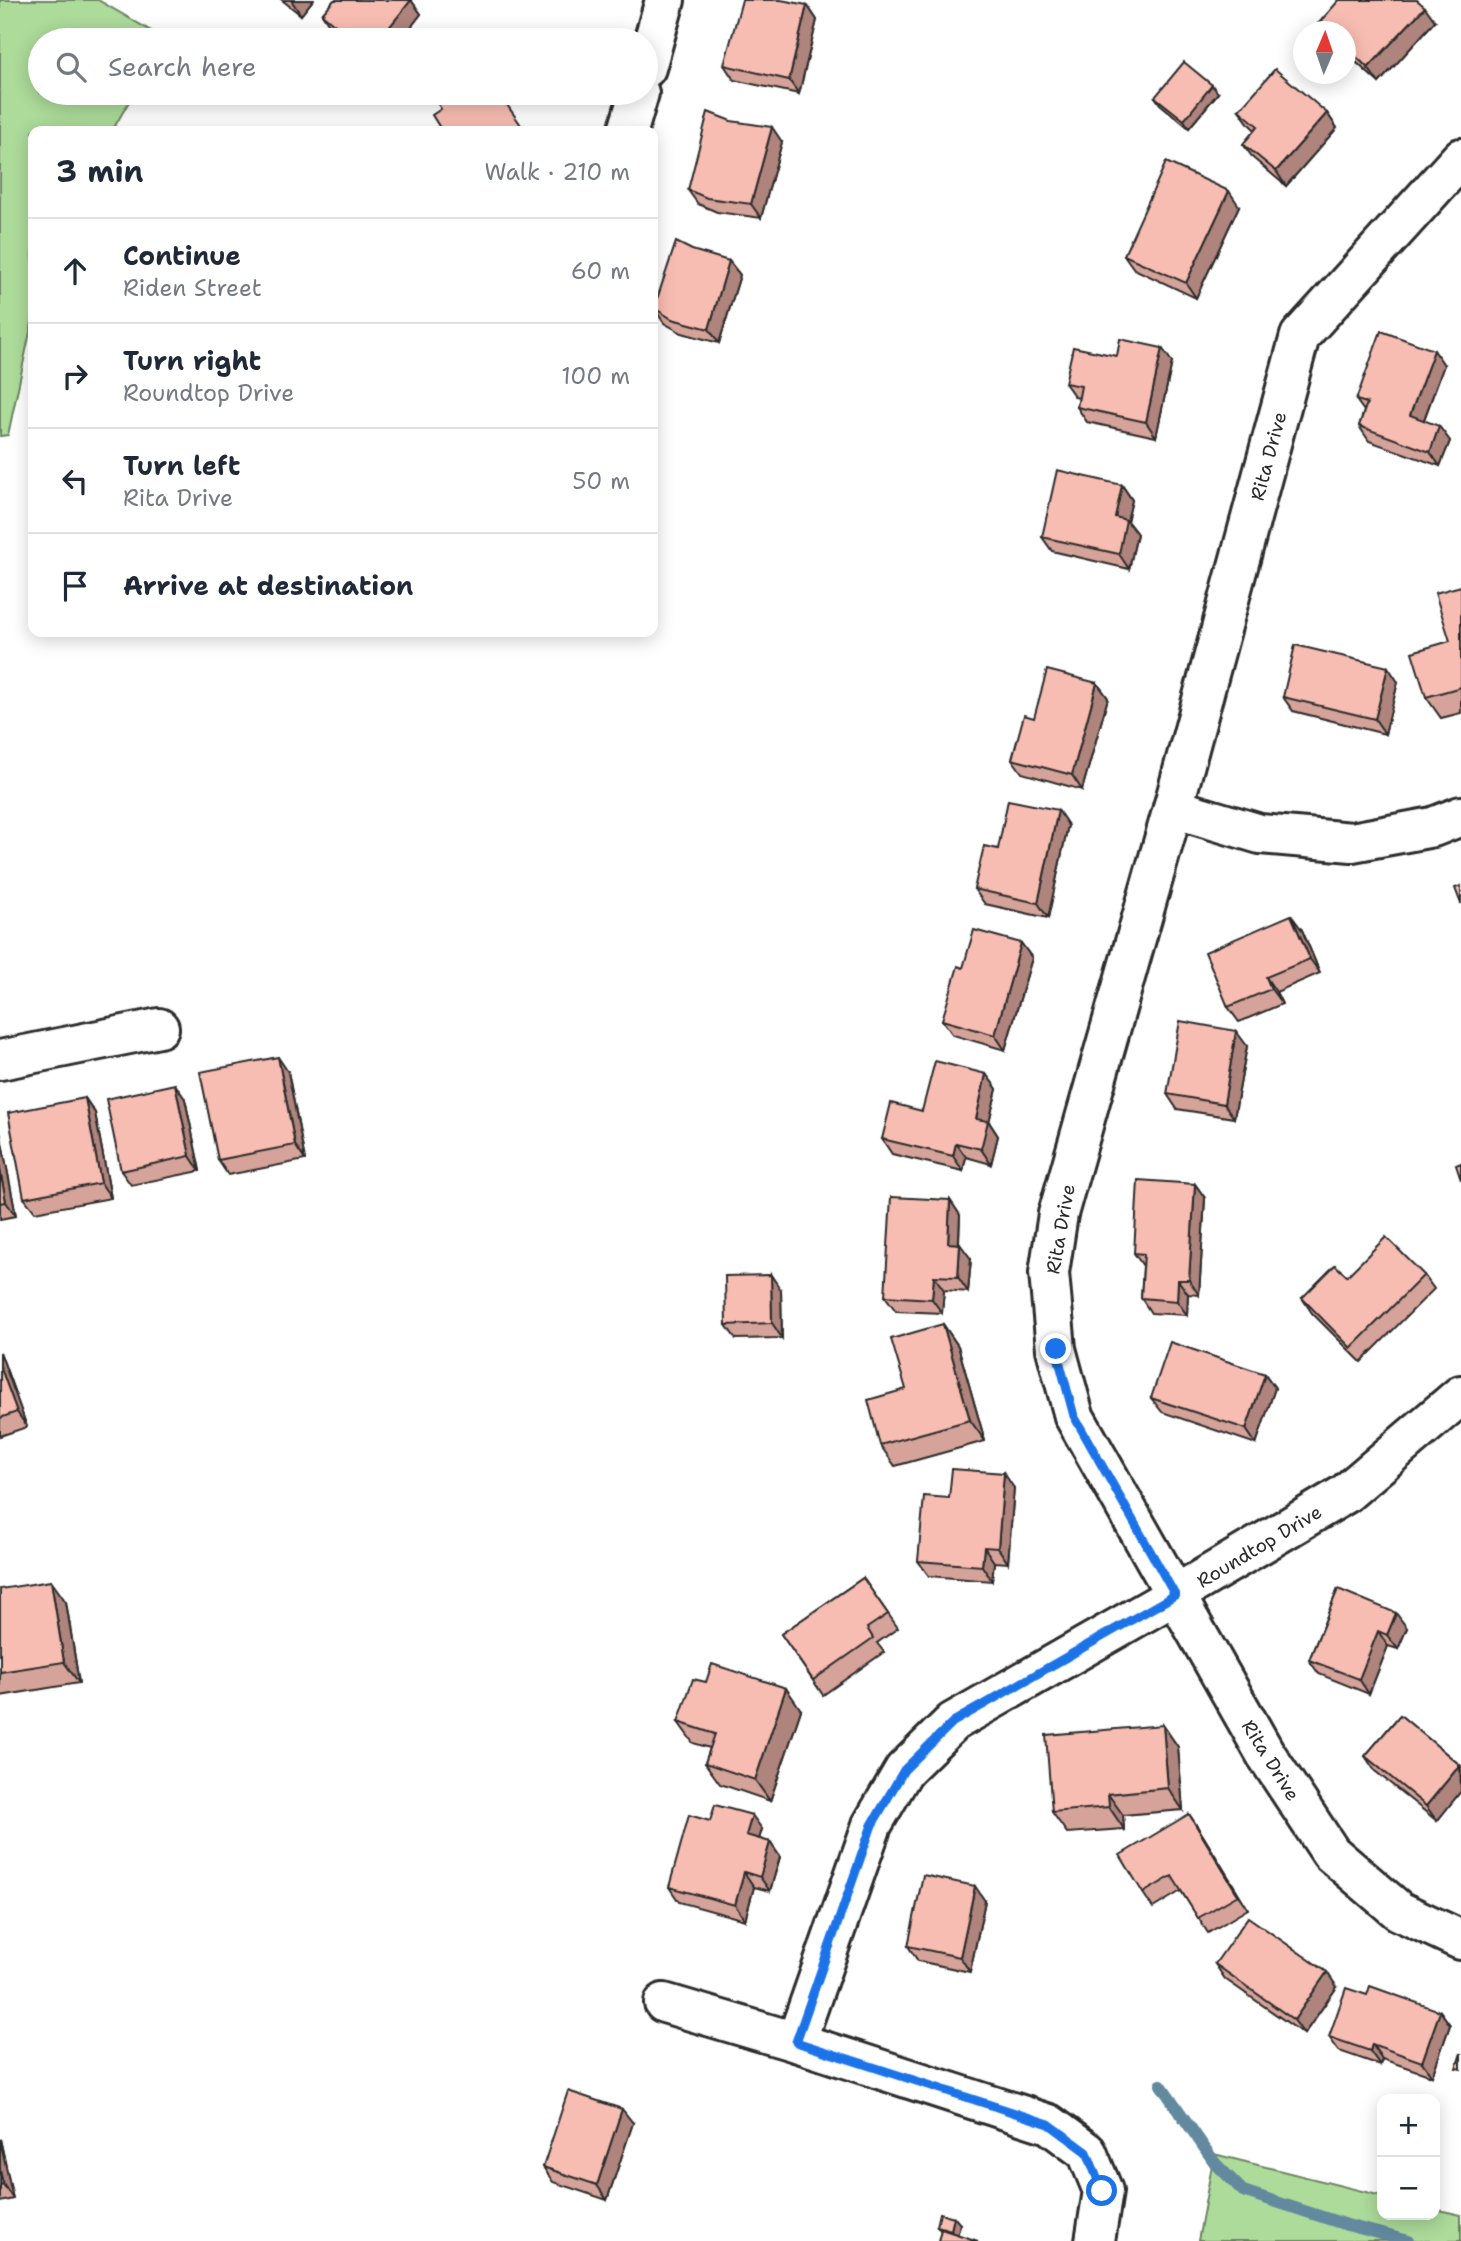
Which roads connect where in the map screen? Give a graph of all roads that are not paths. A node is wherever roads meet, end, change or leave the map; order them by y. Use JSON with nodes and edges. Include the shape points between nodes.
{"nodes":[{"id":1,"x":656,"y":2,"type":"edge"},
{"id":2,"x":652,"y":28,"type":"edge"},
{"id":3,"x":636,"y":105,"type":"edge"},
{"id":4,"x":629,"y":126,"type":"edge"},
{"id":5,"x":1461,"y":158,"type":"edge"},
{"id":6,"x":1174,"y":808,"type":"junction"},
{"id":7,"x":1461,"y":816,"type":"edge"},
{"id":8,"x":159,"y":1028,"type":"dead end"},
{"id":9,"x":0,"y":1060,"type":"edge"},
{"id":10,"x":1461,"y":1395,"type":"edge"},
{"id":11,"x":1175,"y":1595,"type":"junction"},
{"id":12,"x":1461,"y":1940,"type":"edge"},
{"id":13,"x":664,"y":2003,"type":"dead end"},
{"id":14,"x":796,"y":2042,"type":"junction"},
{"id":15,"x":1096,"y":2241,"type":"edge"}],
"edges":[{"from":1,"to":2,"type":"street"},
{"from":3,"to":4,"type":"street"},
{"from":5,"to":6,"type":"street","name":"Rita Drive","via":[[1300,336]]},
{"from":6,"to":7,"type":"street","via":[[1260,834],[1352,842],[1433,827]]},
{"from":6,"to":11,"type":"street","name":"Rita Drive","via":[[1058,1214],[1049,1273],[1056,1349],[1074,1416]]},
{"from":8,"to":9,"type":"street"},
{"from":10,"to":11,"type":"street","name":"Roundtop Drive","via":[[1345,1494]]},
{"from":11,"to":12,"type":"street","name":"Rita Drive","via":[[1265,1753],[1331,1853],[1399,1910]]},
{"from":11,"to":14,"type":"street","name":"Roundtop Drive","via":[[953,1722],[904,1770],[872,1825]]},
{"from":13,"to":14,"type":"street"},
{"from":14,"to":15,"type":"street","via":[[1049,2124],[1087,2152],[1102,2191]]}]}
